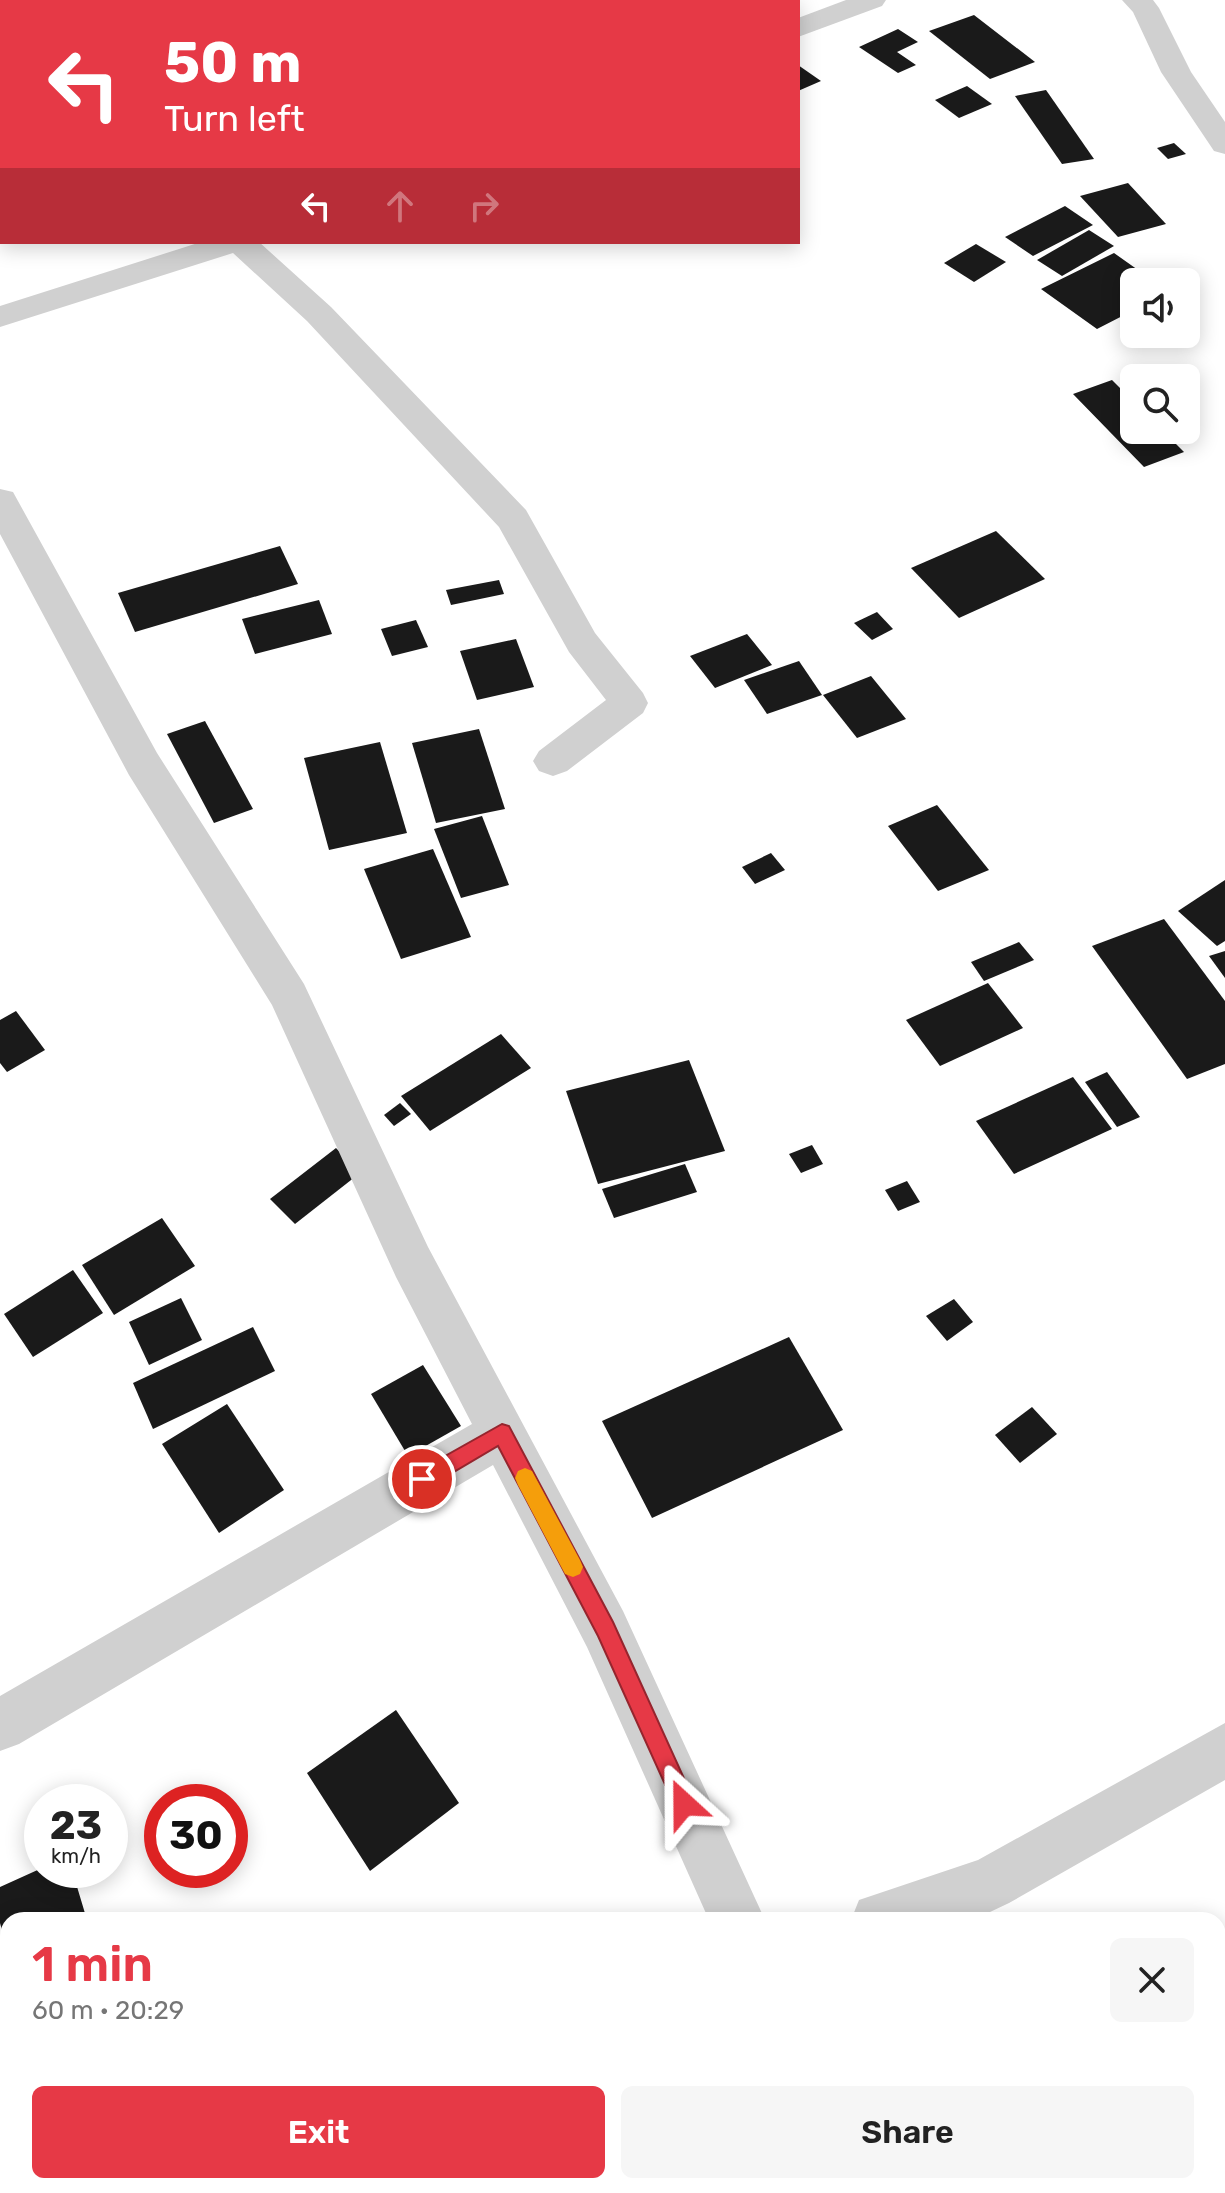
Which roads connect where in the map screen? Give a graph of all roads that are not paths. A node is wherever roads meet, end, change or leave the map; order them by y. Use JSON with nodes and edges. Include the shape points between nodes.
{"nodes":[{"id":1,"x":872,"y":0,"type":"edge"},
{"id":2,"x":1136,"y":0,"type":"edge"},
{"id":3,"x":800,"y":27,"type":"edge"},
{"id":4,"x":1225,"y":145,"type":"edge"},
{"id":5,"x":231,"y":244,"type":"edge"},
{"id":6,"x":239,"y":244,"type":"edge"},
{"id":7,"x":0,"y":317,"type":"edge"},
{"id":8,"x":0,"y":501,"type":"edge"},
{"id":9,"x":553,"y":761,"type":"dead end"},
{"id":10,"x":502,"y":1433,"type":"junction"},
{"id":11,"x":0,"y":1725,"type":"edge"},
{"id":12,"x":1225,"y":1750,"type":"edge"},
{"id":13,"x":733,"y":1912,"type":"edge"},
{"id":14,"x":904,"y":1912,"type":"edge"}],
"edges":[{"from":1,"to":3,"type":"street"},
{"from":2,"to":4,"type":"street"},
{"from":5,"to":7,"type":"street"},
{"from":6,"to":9,"type":"street","via":[[319,314],[513,519],[582,642],[629,703]]},
{"from":8,"to":10,"type":"street","via":[[143,764],[289,996],[412,1262]]},
{"from":10,"to":11,"type":"street"},
{"from":10,"to":13,"type":"street","via":[[605,1629]]},
{"from":12,"to":14,"type":"street","via":[[990,1884]]}]}
